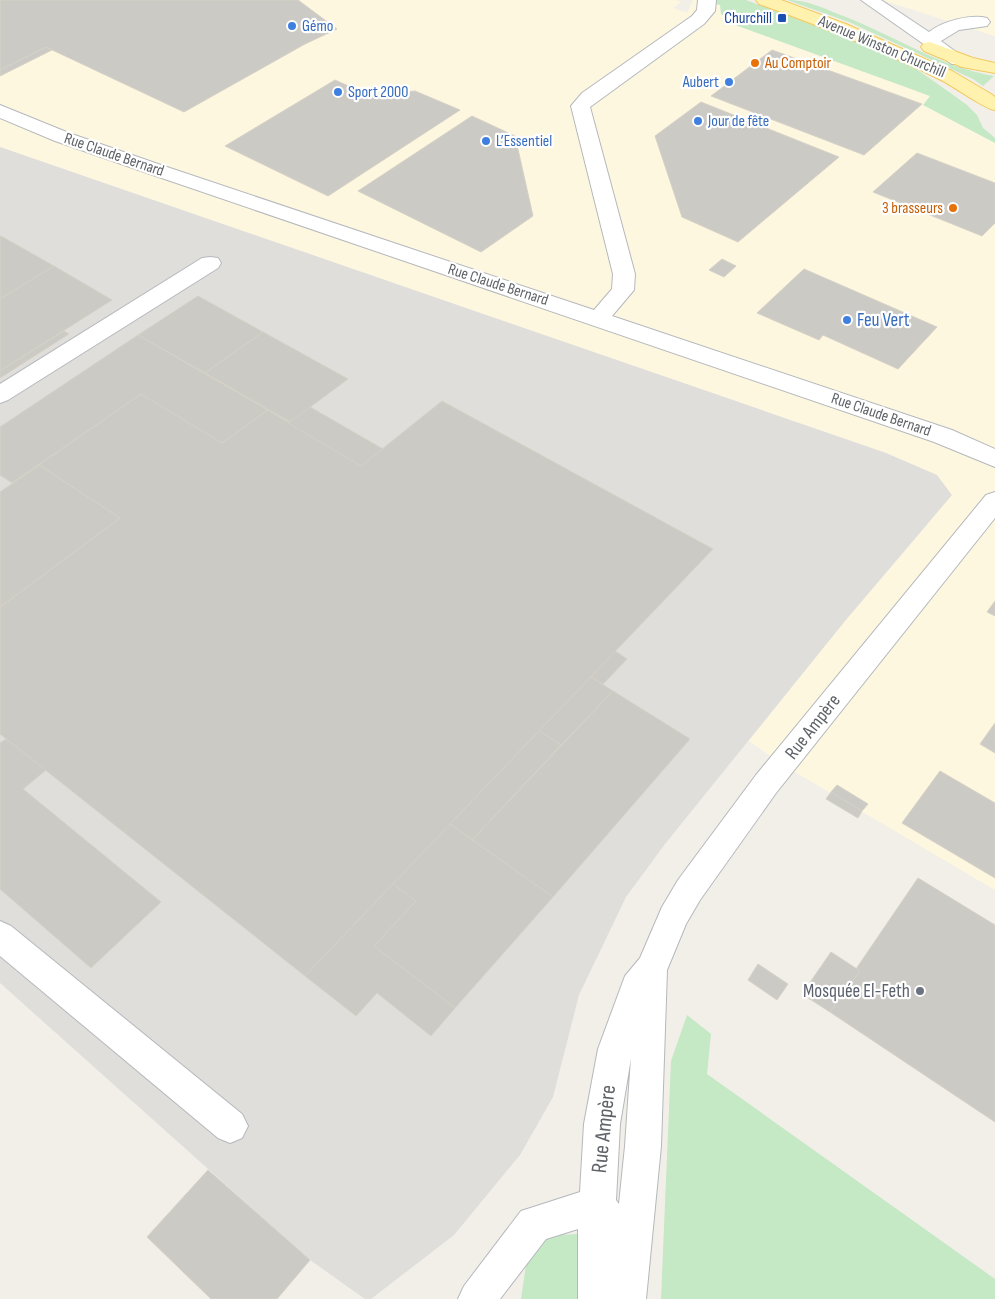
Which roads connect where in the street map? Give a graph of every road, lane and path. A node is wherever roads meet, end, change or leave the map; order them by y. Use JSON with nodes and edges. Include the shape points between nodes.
{"nodes":[{"id":1,"x":707,"y":0,"type":"edge"},
{"id":2,"x":765,"y":0,"type":"edge"},
{"id":3,"x":870,"y":0,"type":"edge"},
{"id":4,"x":866,"y":18,"type":"dead end"},
{"id":5,"x":982,"y":22,"type":"dead end"},
{"id":6,"x":932,"y":41,"type":"junction"},
{"id":7,"x":958,"y":60,"type":"junction"},
{"id":8,"x":995,"y":68,"type":"edge"},
{"id":9,"x":994,"y":103,"type":"edge"},
{"id":10,"x":0,"y":111,"type":"edge"},
{"id":11,"x":210,"y":262,"type":"dead end"},
{"id":12,"x":599,"y":318,"type":"junction"},
{"id":13,"x":0,"y":395,"type":"edge"},
{"id":14,"x":995,"y":459,"type":"edge"},
{"id":15,"x":995,"y":501,"type":"edge"},
{"id":16,"x":0,"y":936,"type":"edge"},
{"id":17,"x":652,"y":968,"type":"junction"},
{"id":18,"x":230,"y":1126,"type":"dead end"},
{"id":19,"x":597,"y":1205,"type":"junction"},
{"id":20,"x":630,"y":1261,"type":"junction"},
{"id":21,"x":477,"y":1299,"type":"edge"},
{"id":22,"x":596,"y":1299,"type":"edge"},
{"id":23,"x":626,"y":1299,"type":"edge"}],
"edges":[{"from":1,"to":12,"type":"street","via":[[702,16],[580,106],[624,274],[623,290]]},
{"from":2,"to":9,"type":"main road","name":"Avenue Winston Churchill","via":[[891,49],[973,88]]},
{"from":3,"to":6,"type":"street"},
{"from":4,"to":7,"type":"main road","name":"Avenue Winston Churchill"},
{"from":5,"to":6,"type":"street","via":[[943,30]]},
{"from":6,"to":7,"type":"street"},
{"from":7,"to":8,"type":"main road","name":"Avenue Winston Churchill"},
{"from":10,"to":12,"type":"street","name":"Rue Claude Bernard","via":[[154,169]]},
{"from":11,"to":13,"type":"street"},
{"from":12,"to":14,"type":"street","name":"Rue Claude Bernard","via":[[943,436]]},
{"from":15,"to":17,"type":"street","name":"Rue Ampère","via":[[766,784],[689,890],[673,917]]},
{"from":16,"to":18,"type":"street"},
{"from":17,"to":19,"type":"street","name":"Rue Ampère","via":[[637,987],[615,1049],[602,1124]]},
{"from":17,"to":20,"type":"street","name":"Rue Ampère","via":[[642,1146]]},
{"from":19,"to":20,"type":"street"},
{"from":19,"to":21,"type":"street","via":[[534,1224]]},
{"from":19,"to":22,"type":"street","name":"Rue Ampère"},
{"from":20,"to":23,"type":"street","name":"Rue Ampère"}]}
